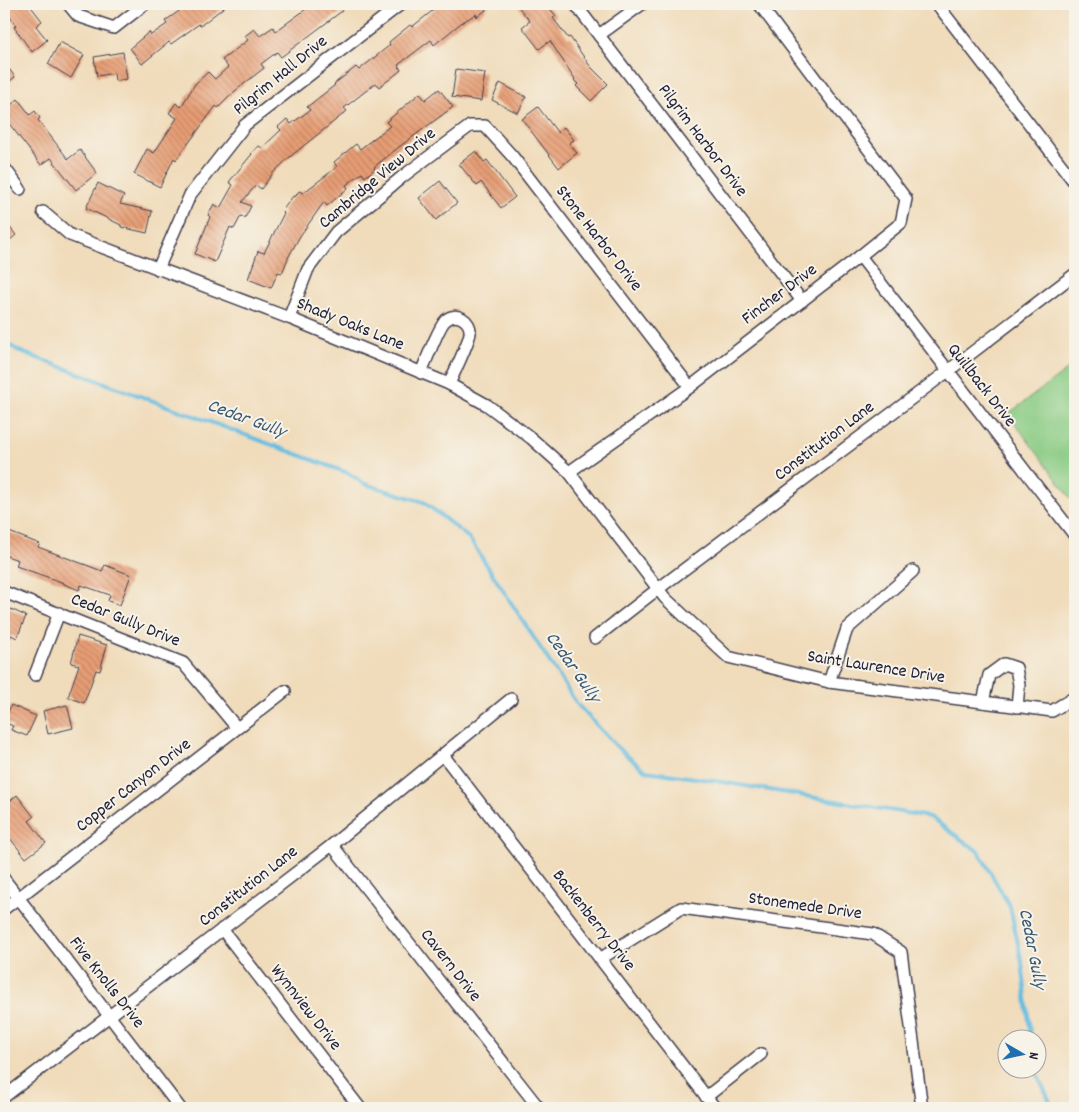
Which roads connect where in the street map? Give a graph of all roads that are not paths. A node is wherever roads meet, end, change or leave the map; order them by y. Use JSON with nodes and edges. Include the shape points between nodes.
{"nodes":[{"id":1,"x":68,"y":4,"type":"edge"},
{"id":2,"x":146,"y":4,"type":"edge"},
{"id":3,"x":401,"y":4,"type":"edge"},
{"id":4,"x":575,"y":4,"type":"edge"},
{"id":5,"x":642,"y":4,"type":"edge"},
{"id":6,"x":759,"y":4,"type":"edge"},
{"id":7,"x":937,"y":4,"type":"edge"},
{"id":8,"x":599,"y":35,"type":"junction"},
{"id":9,"x":470,"y":126,"type":"joint"},
{"id":10,"x":4,"y":167,"type":"edge"},
{"id":11,"x":1075,"y":183,"type":"edge"},
{"id":12,"x":20,"y":189,"type":"dead end"},
{"id":13,"x":43,"y":212,"type":"dead end"},
{"id":14,"x":860,"y":256,"type":"junction"},
{"id":15,"x":158,"y":269,"type":"junction"},
{"id":16,"x":1075,"y":274,"type":"edge"},
{"id":17,"x":802,"y":301,"type":"junction"},
{"id":18,"x":289,"y":318,"type":"junction"},
{"id":19,"x":421,"y":372,"type":"junction"},
{"id":20,"x":948,"y":372,"type":"junction"},
{"id":21,"x":449,"y":384,"type":"junction"},
{"id":22,"x":690,"y":387,"type":"junction"},
{"id":23,"x":569,"y":472,"type":"junction"},
{"id":24,"x":608,"y":524,"type":"joint"},
{"id":25,"x":1075,"y":536,"type":"edge"},
{"id":26,"x":913,"y":571,"type":"dead end"},
{"id":27,"x":658,"y":589,"type":"junction"},
{"id":28,"x":4,"y":592,"type":"edge"},
{"id":29,"x":59,"y":613,"type":"junction"},
{"id":30,"x":595,"y":638,"type":"dead end"},
{"id":31,"x":35,"y":675,"type":"dead end"},
{"id":32,"x":829,"y":682,"type":"junction"},
{"id":33,"x":286,"y":691,"type":"dead end"},
{"id":34,"x":1075,"y":696,"type":"edge"},
{"id":35,"x":512,"y":699,"type":"dead end"},
{"id":36,"x":983,"y":702,"type":"junction"},
{"id":37,"x":1018,"y":707,"type":"junction"},
{"id":38,"x":237,"y":728,"type":"junction"},
{"id":39,"x":443,"y":755,"type":"junction"},
{"id":40,"x":332,"y":845,"type":"junction"},
{"id":41,"x":4,"y":879,"type":"edge"},
{"id":42,"x":18,"y":898,"type":"junction"},
{"id":43,"x":4,"y":909,"type":"edge"},
{"id":44,"x":222,"y":929,"type":"junction"},
{"id":45,"x":600,"y":958,"type":"junction"},
{"id":46,"x":109,"y":1016,"type":"junction"},
{"id":47,"x":761,"y":1054,"type":"dead end"},
{"id":48,"x":706,"y":1096,"type":"junction"},
{"id":49,"x":4,"y":1097,"type":"edge"},
{"id":50,"x":180,"y":1108,"type":"edge"},
{"id":51,"x":360,"y":1108,"type":"edge"},
{"id":52,"x":540,"y":1108,"type":"edge"},
{"id":53,"x":715,"y":1108,"type":"edge"},
{"id":54,"x":922,"y":1108,"type":"edge"}],
"edges":[{"from":1,"to":2,"type":"street","via":[[78,16],[114,28]]},
{"from":3,"to":15,"type":"street","name":"Pilgrim Hall Drive","via":[[244,124],[190,195]]},
{"from":4,"to":8,"type":"street","name":"Pilgrim Harbor Drive"},
{"from":5,"to":8,"type":"street"},
{"from":6,"to":14,"type":"street","name":"Fincher Drive","via":[[906,199],[900,223]]},
{"from":7,"to":11,"type":"street"},
{"from":8,"to":17,"type":"street","name":"Pilgrim Harbor Drive"},
{"from":9,"to":18,"type":"street","name":"Cambridge View Drive","via":[[336,232],[308,269]]},
{"from":9,"to":22,"type":"street","name":"Stone Harbor Drive","via":[[485,126],[513,157]]},
{"from":10,"to":12,"type":"street"},
{"from":13,"to":15,"type":"street","name":"Shady Oaks Lane","via":[[70,235]]},
{"from":14,"to":17,"type":"street","name":"Fincher Drive"},
{"from":14,"to":20,"type":"street","name":"Quillback Drive"},
{"from":15,"to":18,"type":"street","name":"Shady Oaks Lane"},
{"from":16,"to":20,"type":"street","name":"Constitution Lane"},
{"from":17,"to":22,"type":"street","name":"Fincher Drive"},
{"from":18,"to":19,"type":"street","name":"Shady Oaks Lane"},
{"from":19,"to":21,"type":"street","name":"Shady Oaks Lane"},
{"from":19,"to":21,"type":"street","via":[[445,320],[453,316],[462,317],[468,323],[470,333]]},
{"from":20,"to":25,"type":"street","name":"Quillback Drive"},
{"from":20,"to":27,"type":"street","name":"Constitution Lane"},
{"from":21,"to":23,"type":"street","name":"Shady Oaks Lane","via":[[487,405]]},
{"from":22,"to":23,"type":"street","name":"Fincher Drive"},
{"from":23,"to":24,"type":"street","name":"Shady Oaks Lane"},
{"from":24,"to":27,"type":"street","name":"Saint Laurence Drive"},
{"from":26,"to":32,"type":"street","via":[[847,628]]},
{"from":27,"to":30,"type":"street","name":"Constitution Lane"},
{"from":27,"to":32,"type":"street","name":"Saint Laurence Drive","via":[[728,656]]},
{"from":28,"to":29,"type":"street","name":"Cedar Gully Drive"},
{"from":29,"to":31,"type":"street"},
{"from":29,"to":38,"type":"street","name":"Cedar Gully Drive","via":[[183,663]]},
{"from":32,"to":36,"type":"street","name":"Saint Laurence Drive"},
{"from":33,"to":38,"type":"street","name":"Copper Canyon Drive"},
{"from":34,"to":37,"type":"street","name":"Saint Laurence Drive","via":[[1052,711]]},
{"from":35,"to":39,"type":"street","name":"Constitution Lane"},
{"from":36,"to":37,"type":"street","name":"Saint Laurence Drive"},
{"from":36,"to":37,"type":"street","via":[[989,675],[1004,664],[1016,668]]},
{"from":38,"to":42,"type":"street","name":"Copper Canyon Drive"},
{"from":39,"to":40,"type":"street","name":"Constitution Lane"},
{"from":39,"to":45,"type":"street","name":"Backenberry Drive"},
{"from":40,"to":44,"type":"street","name":"Constitution Lane"},
{"from":40,"to":52,"type":"street","name":"Cavern Drive"},
{"from":41,"to":42,"type":"street","name":"Five Knolls Drive"},
{"from":42,"to":43,"type":"street","name":"Copper Canyon Drive"},
{"from":42,"to":46,"type":"street","name":"Five Knolls Drive"},
{"from":44,"to":46,"type":"street","name":"Constitution Lane"},
{"from":44,"to":51,"type":"street","name":"Wynnview Drive"},
{"from":45,"to":48,"type":"street","name":"Backenberry Drive"},
{"from":45,"to":54,"type":"street","name":"Stonemede Drive","via":[[681,908],[873,934],[901,952]]},
{"from":46,"to":49,"type":"street","name":"Constitution Lane"},
{"from":46,"to":50,"type":"street","name":"Five Knolls Drive"},
{"from":47,"to":48,"type":"street"},
{"from":48,"to":53,"type":"street","name":"Backenberry Drive"}]}
